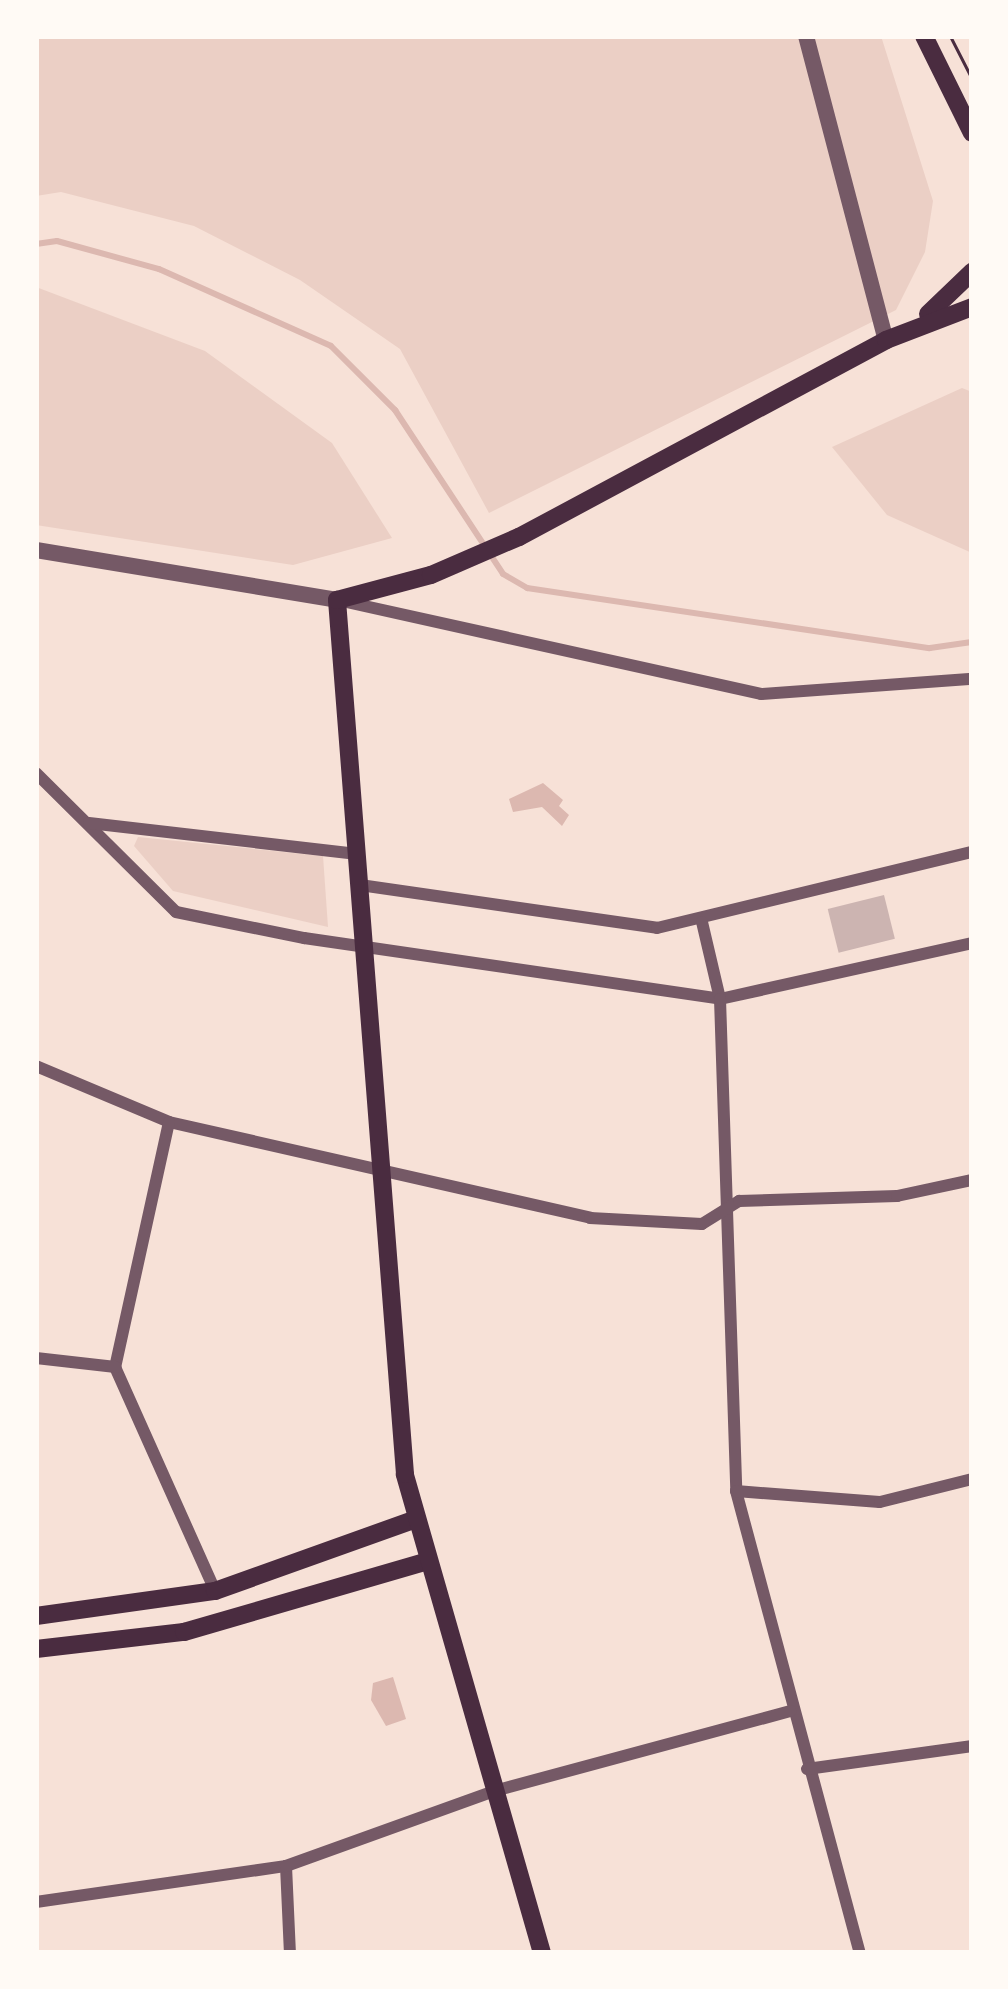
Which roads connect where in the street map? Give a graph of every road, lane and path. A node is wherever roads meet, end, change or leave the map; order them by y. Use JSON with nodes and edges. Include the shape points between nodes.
{"nodes":[{"id":1,"x":806,"y":36,"type":"edge"},
{"id":2,"x":924,"y":36,"type":"edge"},
{"id":3,"x":950,"y":36,"type":"edge"},
{"id":4,"x":972,"y":79,"type":"edge"},
{"id":5,"x":972,"y":133,"type":"edge"},
{"id":6,"x":972,"y":272,"type":"edge"},
{"id":7,"x":972,"y":307,"type":"edge"},
{"id":8,"x":905,"y":330,"type":"junction"},
{"id":9,"x":886,"y":340,"type":"junction"},
{"id":10,"x":36,"y":550,"type":"edge"},
{"id":11,"x":337,"y":600,"type":"junction"},
{"id":12,"x":972,"y":679,"type":"edge"},
{"id":13,"x":36,"y":773,"type":"edge"},
{"id":14,"x":88,"y":823,"type":"junction"},
{"id":15,"x":972,"y":853,"type":"edge"},
{"id":16,"x":357,"y":854,"type":"junction"},
{"id":17,"x":360,"y":885,"type":"junction"},
{"id":18,"x":702,"y":922,"type":"junction"},
{"id":19,"x":364,"y":942,"type":"junction"},
{"id":20,"x":972,"y":943,"type":"edge"},
{"id":21,"x":720,"y":999,"type":"junction"},
{"id":22,"x":36,"y":1066,"type":"edge"},
{"id":23,"x":169,"y":1121,"type":"junction"},
{"id":24,"x":381,"y":1176,"type":"junction"},
{"id":25,"x":972,"y":1180,"type":"edge"},
{"id":26,"x":722,"y":1214,"type":"junction"},
{"id":27,"x":36,"y":1358,"type":"edge"},
{"id":28,"x":115,"y":1367,"type":"junction"},
{"id":29,"x":972,"y":1479,"type":"edge"},
{"id":30,"x":736,"y":1491,"type":"junction"},
{"id":31,"x":413,"y":1520,"type":"junction"},
{"id":32,"x":425,"y":1562,"type":"junction"},
{"id":33,"x":215,"y":1591,"type":"junction"},
{"id":34,"x":36,"y":1616,"type":"edge"},
{"id":35,"x":36,"y":1649,"type":"edge"},
{"id":36,"x":790,"y":1711,"type":"junction"},
{"id":37,"x":972,"y":1746,"type":"edge"},
{"id":38,"x":807,"y":1768,"type":"junction"},
{"id":39,"x":494,"y":1791,"type":"junction"},
{"id":40,"x":286,"y":1866,"type":"junction"},
{"id":41,"x":36,"y":1902,"type":"edge"},
{"id":42,"x":290,"y":1953,"type":"edge"},
{"id":43,"x":542,"y":1953,"type":"edge"},
{"id":44,"x":860,"y":1953,"type":"edge"}],
"edges":[{"from":1,"to":9,"type":"street"},
{"from":2,"to":5,"type":"main road"},
{"from":3,"to":4,"type":"path"},
{"from":6,"to":8,"type":"main road"},
{"from":7,"to":8,"type":"main road"},
{"from":8,"to":9,"type":"main road"},
{"from":9,"to":11,"type":"main road","via":[[519,537],[431,575]]},
{"from":10,"to":11,"type":"street"},
{"from":11,"to":12,"type":"street","via":[[761,694]]},
{"from":11,"to":16,"type":"main road"},
{"from":13,"to":14,"type":"street"},
{"from":14,"to":16,"type":"street"},
{"from":14,"to":19,"type":"street","via":[[176,912]]},
{"from":15,"to":18,"type":"street"},
{"from":16,"to":17,"type":"main road"},
{"from":17,"to":18,"type":"street","via":[[657,928]]},
{"from":17,"to":19,"type":"main road"},
{"from":18,"to":21,"type":"street"},
{"from":19,"to":21,"type":"street"},
{"from":19,"to":24,"type":"main road"},
{"from":20,"to":21,"type":"street"},
{"from":21,"to":26,"type":"street"},
{"from":22,"to":23,"type":"street"},
{"from":23,"to":24,"type":"street"},
{"from":23,"to":28,"type":"street"},
{"from":24,"to":26,"type":"street","via":[[590,1218],[702,1224]]},
{"from":24,"to":31,"type":"main road"},
{"from":25,"to":26,"type":"street","via":[[897,1196],[739,1201]]},
{"from":26,"to":30,"type":"street"},
{"from":27,"to":28,"type":"street"},
{"from":28,"to":33,"type":"street"},
{"from":29,"to":30,"type":"street","via":[[880,1502]]},
{"from":30,"to":36,"type":"street"},
{"from":31,"to":32,"type":"main road"},
{"from":31,"to":33,"type":"main road"},
{"from":32,"to":35,"type":"main road","via":[[184,1633]]},
{"from":32,"to":39,"type":"main road"},
{"from":33,"to":34,"type":"main road"},
{"from":36,"to":38,"type":"street"},
{"from":36,"to":39,"type":"street"},
{"from":37,"to":38,"type":"street"},
{"from":38,"to":44,"type":"street"},
{"from":39,"to":40,"type":"street"},
{"from":39,"to":43,"type":"main road"},
{"from":40,"to":41,"type":"street"},
{"from":40,"to":42,"type":"street"}]}
